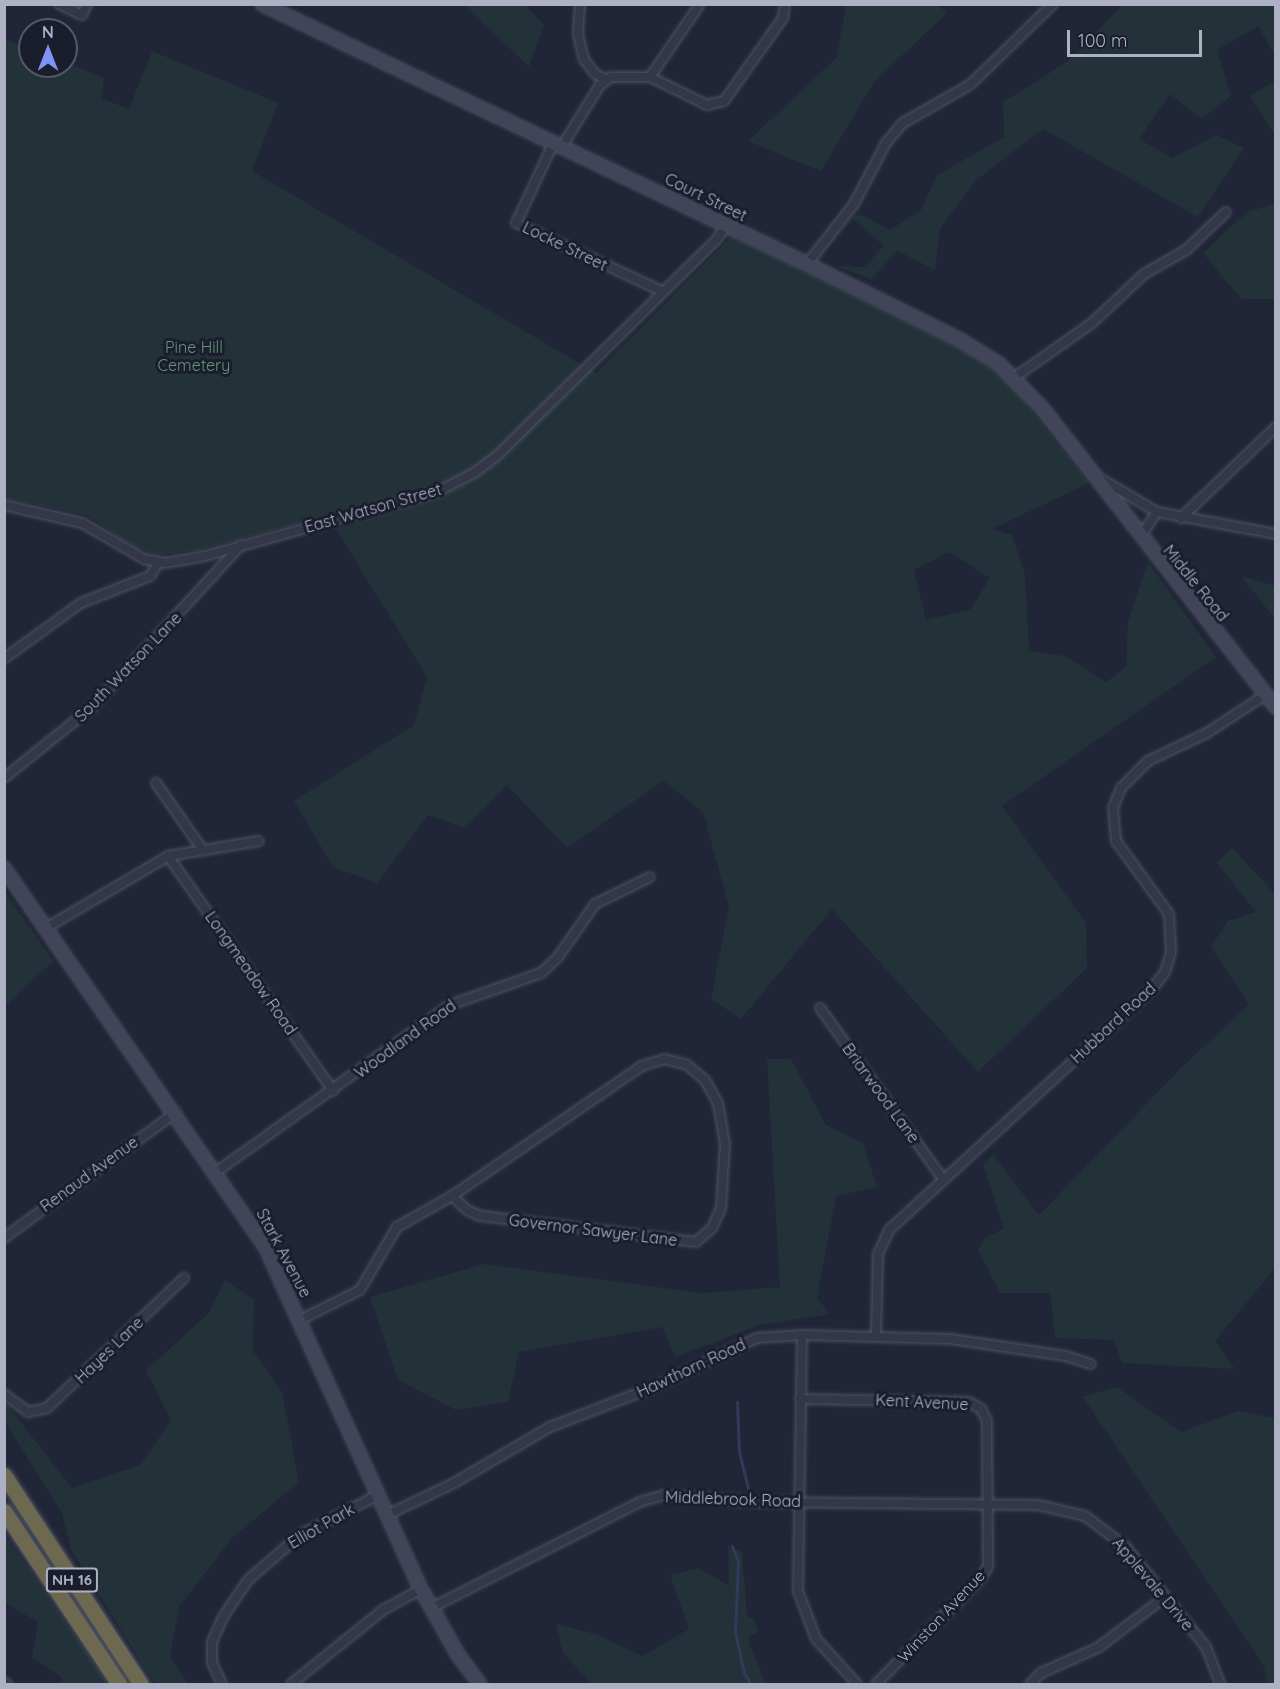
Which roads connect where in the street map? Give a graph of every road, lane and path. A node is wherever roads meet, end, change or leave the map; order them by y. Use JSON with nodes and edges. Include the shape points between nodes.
{"nodes":[{"id":1,"x":59,"y":4,"type":"edge"},
{"id":2,"x":87,"y":4,"type":"edge"},
{"id":3,"x":262,"y":4,"type":"edge"},
{"id":4,"x":580,"y":4,"type":"edge"},
{"id":5,"x":700,"y":4,"type":"edge"},
{"id":6,"x":785,"y":4,"type":"edge"},
{"id":7,"x":1053,"y":4,"type":"edge"},
{"id":8,"x":650,"y":76,"type":"junction"},
{"id":9,"x":605,"y":79,"type":"junction"},
{"id":10,"x":558,"y":144,"type":"junction"},
{"id":11,"x":1226,"y":212,"type":"dead end"},
{"id":12,"x":726,"y":225,"type":"junction"},
{"id":13,"x":807,"y":264,"type":"junction"},
{"id":14,"x":663,"y":292,"type":"junction"},
{"id":15,"x":1016,"y":377,"type":"junction"},
{"id":16,"x":1275,"y":427,"type":"edge"},
{"id":17,"x":1095,"y":475,"type":"junction"},
{"id":18,"x":4,"y":505,"type":"edge"},
{"id":19,"x":1157,"y":512,"type":"junction"},
{"id":20,"x":1181,"y":518,"type":"junction"},
{"id":21,"x":1275,"y":534,"type":"edge"},
{"id":22,"x":1140,"y":537,"type":"junction"},
{"id":23,"x":241,"y":545,"type":"junction"},
{"id":24,"x":158,"y":563,"type":"junction"},
{"id":25,"x":5,"y":657,"type":"edge"},
{"id":26,"x":1265,"y":695,"type":"junction"},
{"id":27,"x":1275,"y":708,"type":"edge"},
{"id":28,"x":4,"y":778,"type":"edge"},
{"id":29,"x":156,"y":783,"type":"dead end"},
{"id":30,"x":259,"y":841,"type":"dead end"},
{"id":31,"x":201,"y":849,"type":"junction"},
{"id":32,"x":168,"y":856,"type":"junction"},
{"id":33,"x":4,"y":868,"type":"edge"},
{"id":34,"x":650,"y":877,"type":"dead end"},
{"id":35,"x":46,"y":928,"type":"junction"},
{"id":36,"x":820,"y":1008,"type":"dead end"},
{"id":37,"x":333,"y":1091,"type":"junction"},
{"id":38,"x":176,"y":1112,"type":"junction"},
{"id":39,"x":216,"y":1172,"type":"junction"},
{"id":40,"x":942,"y":1178,"type":"junction"},
{"id":41,"x":452,"y":1196,"type":"junction"},
{"id":42,"x":4,"y":1238,"type":"edge"},
{"id":43,"x":184,"y":1278,"type":"dead end"},
{"id":44,"x":300,"y":1320,"type":"junction"},
{"id":45,"x":802,"y":1335,"type":"junction"},
{"id":46,"x":876,"y":1336,"type":"junction"},
{"id":47,"x":1091,"y":1364,"type":"dead end"},
{"id":48,"x":4,"y":1394,"type":"edge"},
{"id":49,"x":800,"y":1399,"type":"junction"},
{"id":50,"x":4,"y":1475,"type":"edge"},
{"id":51,"x":378,"y":1495,"type":"junction"},
{"id":52,"x":799,"y":1502,"type":"junction"},
{"id":53,"x":989,"y":1503,"type":"junction"},
{"id":54,"x":4,"y":1511,"type":"edge"},
{"id":55,"x":387,"y":1515,"type":"junction"},
{"id":56,"x":421,"y":1589,"type":"junction"},
{"id":57,"x":1165,"y":1597,"type":"junction"},
{"id":58,"x":431,"y":1608,"type":"junction"},
{"id":59,"x":119,"y":1684,"type":"edge"},
{"id":60,"x":141,"y":1684,"type":"edge"},
{"id":61,"x":222,"y":1684,"type":"edge"},
{"id":62,"x":291,"y":1684,"type":"edge"},
{"id":63,"x":480,"y":1684,"type":"edge"},
{"id":64,"x":857,"y":1684,"type":"edge"},
{"id":65,"x":876,"y":1684,"type":"edge"},
{"id":66,"x":1030,"y":1684,"type":"edge"},
{"id":67,"x":1220,"y":1684,"type":"edge"}],
"edges":[{"from":1,"to":2,"type":"street","via":[[82,15]]},
{"from":3,"to":10,"type":"street","name":"Court Street"},
{"from":4,"to":9,"type":"street","via":[[578,34],[584,59],[594,73]]},
{"from":5,"to":8,"type":"street"},
{"from":6,"to":8,"type":"street","via":[[783,18],[737,85],[717,106],[707,105]]},
{"from":7,"to":13,"type":"street","via":[[971,84],[903,123],[886,143],[854,204]]},
{"from":8,"to":9,"type":"street"},
{"from":9,"to":10,"type":"street"},
{"from":10,"to":12,"type":"street","name":"Court Street"},
{"from":10,"to":14,"type":"street","name":"Locke Street","via":[[516,223]]},
{"from":11,"to":15,"type":"street","via":[[1186,250],[1144,274],[1092,323]]},
{"from":12,"to":13,"type":"street","name":"Court Street"},
{"from":12,"to":14,"type":"street","name":"East Watson Street"},
{"from":13,"to":15,"type":"street","name":"Court Street","via":[[962,341]]},
{"from":14,"to":23,"type":"street","name":"East Watson Street","via":[[474,474],[437,492]]},
{"from":15,"to":17,"type":"street","name":"Court Street"},
{"from":16,"to":20,"type":"street"},
{"from":17,"to":19,"type":"street"},
{"from":17,"to":22,"type":"street","name":"Middle Road"},
{"from":18,"to":24,"type":"street","via":[[82,523]]},
{"from":19,"to":20,"type":"street"},
{"from":19,"to":22,"type":"street"},
{"from":20,"to":21,"type":"street"},
{"from":22,"to":26,"type":"street","name":"Middle Road"},
{"from":23,"to":24,"type":"street","name":"East Watson Street"},
{"from":23,"to":28,"type":"street","name":"South Watson Lane","via":[[92,707]]},
{"from":24,"to":25,"type":"street","via":[[150,576],[81,603]]},
{"from":26,"to":27,"type":"street","name":"Middle Road"},
{"from":26,"to":40,"type":"street","name":"Hubbard Road","via":[[1207,733],[1143,764],[1116,798],[1116,841],[1169,914],[1171,952],[1165,972],[1152,989]]},
{"from":29,"to":31,"type":"street"},
{"from":30,"to":31,"type":"street"},
{"from":31,"to":32,"type":"street"},
{"from":32,"to":35,"type":"street"},
{"from":32,"to":37,"type":"street","name":"Longmeadow Road"},
{"from":33,"to":35,"type":"street","name":"Stark Avenue"},
{"from":34,"to":37,"type":"street","name":"Woodland Road","via":[[595,904],[542,973],[460,999]]},
{"from":35,"to":38,"type":"street","name":"Stark Avenue"},
{"from":36,"to":40,"type":"street","name":"Briarwood Lane"},
{"from":37,"to":39,"type":"street","name":"Woodland Road"},
{"from":38,"to":39,"type":"street","name":"Stark Avenue"},
{"from":38,"to":42,"type":"street","name":"Renaud Avenue"},
{"from":39,"to":44,"type":"street","name":"Stark Avenue","via":[[266,1248]]},
{"from":40,"to":46,"type":"street","name":"Hubbard Road","via":[[896,1221],[882,1242],[877,1265]]},
{"from":41,"to":41,"type":"street","name":"Governor Sawyer Lane","via":[[594,1097],[653,1061],[675,1061],[696,1071],[713,1092],[720,1109],[725,1160],[721,1208],[712,1228],[696,1242],[480,1216]]},
{"from":41,"to":44,"type":"street","name":"Governor Sawyer Lane","via":[[390,1234],[373,1273],[360,1290]]},
{"from":43,"to":48,"type":"street","name":"Hayes Lane","via":[[53,1404],[28,1412]]},
{"from":44,"to":51,"type":"street","name":"Stark Avenue"},
{"from":45,"to":46,"type":"street","name":"Hawthorn Road"},
{"from":45,"to":49,"type":"street"},
{"from":45,"to":55,"type":"street","name":"Hawthorn Road","via":[[767,1336],[732,1347],[656,1386],[540,1432],[454,1483]]},
{"from":46,"to":47,"type":"street","name":"Hawthorn Road","via":[[980,1343],[1066,1356]]},
{"from":49,"to":52,"type":"street"},
{"from":49,"to":53,"type":"street","name":"Kent Avenue","via":[[961,1401],[976,1405],[985,1415],[988,1427]]},
{"from":50,"to":60,"type":"highway","number":"NH 16"},
{"from":51,"to":55,"type":"street","name":"Stark Avenue"},
{"from":51,"to":61,"type":"street","name":"Elliot Park","via":[[300,1535],[248,1580],[223,1617],[212,1642],[212,1663]]},
{"from":52,"to":53,"type":"street","name":"Middlebrook Road"},
{"from":52,"to":58,"type":"street","name":"Middlebrook Road","via":[[653,1497]]},
{"from":52,"to":64,"type":"street","via":[[796,1575],[801,1606],[816,1639]]},
{"from":53,"to":57,"type":"street","name":"Applevale Drive","via":[[1054,1506],[1085,1516],[1125,1546]]},
{"from":53,"to":65,"type":"street","name":"Winston Avenue","via":[[989,1560],[984,1574]]},
{"from":54,"to":59,"type":"highway","number":"NH 16"},
{"from":55,"to":56,"type":"street","name":"Stark Avenue"},
{"from":56,"to":58,"type":"street","name":"Stark Avenue"},
{"from":56,"to":62,"type":"street","via":[[383,1610]]},
{"from":57,"to":66,"type":"street","via":[[1099,1647],[1041,1672]]},
{"from":57,"to":67,"type":"street","name":"Applevale Drive","via":[[1206,1647]]},
{"from":58,"to":63,"type":"street","name":"Stark Avenue"}]}
